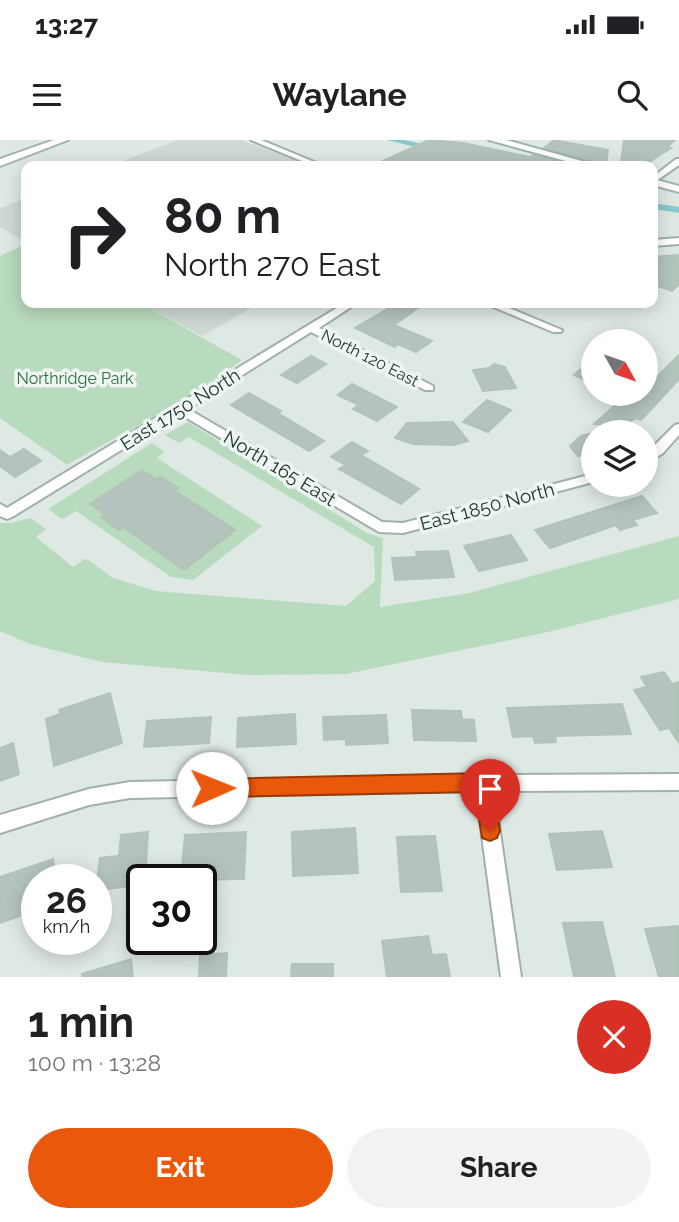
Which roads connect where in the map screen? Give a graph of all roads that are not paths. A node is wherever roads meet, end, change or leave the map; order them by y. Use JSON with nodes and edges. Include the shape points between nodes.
{"nodes":[{"id":1,"x":63,"y":140,"type":"edge"},
{"id":2,"x":255,"y":140,"type":"edge"},
{"id":3,"x":494,"y":140,"type":"edge"},
{"id":4,"x":308,"y":161,"type":"edge"},
{"id":5,"x":576,"y":161,"type":"edge"},
{"id":6,"x":679,"y":161,"type":"edge"},
{"id":7,"x":0,"y":163,"type":"edge"},
{"id":8,"x":658,"y":177,"type":"edge"},
{"id":9,"x":658,"y":182,"type":"edge"},
{"id":10,"x":679,"y":188,"type":"edge"},
{"id":11,"x":679,"y":241,"type":"edge"},
{"id":12,"x":658,"y":243,"type":"edge"},
{"id":13,"x":344,"y":308,"type":"edge"},
{"id":14,"x":501,"y":308,"type":"edge"},
{"id":15,"x":310,"y":328,"type":"junction"},
{"id":16,"x":556,"y":330,"type":"dead end"},
{"id":17,"x":429,"y":388,"type":"dead end"},
{"id":18,"x":180,"y":409,"type":"junction"},
{"id":19,"x":679,"y":429,"type":"edge"},
{"id":20,"x":658,"y":451,"type":"edge"},
{"id":21,"x":581,"y":481,"type":"edge"},
{"id":22,"x":4,"y":512,"type":"edge"},
{"id":23,"x":379,"y":527,"type":"joint"},
{"id":24,"x":679,"y":782,"type":"edge"},
{"id":25,"x":484,"y":783,"type":"junction"},
{"id":26,"x":0,"y":824,"type":"edge"},
{"id":27,"x":511,"y":977,"type":"edge"}],
"edges":[{"from":1,"to":7,"type":"street"},
{"from":2,"to":4,"type":"street"},
{"from":3,"to":5,"type":"street"},
{"from":6,"to":8,"type":"street"},
{"from":9,"to":10,"type":"street"},
{"from":11,"to":12,"type":"street"},
{"from":13,"to":15,"type":"street","name":"East 1750 North"},
{"from":14,"to":16,"type":"street"},
{"from":15,"to":17,"type":"street","name":"North 120 East"},
{"from":15,"to":18,"type":"street","name":"East 1750 North"},
{"from":18,"to":22,"type":"street","name":"East 1750 North"},
{"from":18,"to":23,"type":"street","name":"North 165 East"},
{"from":19,"to":20,"type":"street"},
{"from":21,"to":23,"type":"street","name":"East 1850 North","via":[[403,528]]},
{"from":24,"to":25,"type":"street"},
{"from":25,"to":26,"type":"street","via":[[130,790],[89,797]]},
{"from":25,"to":27,"type":"street"}]}
